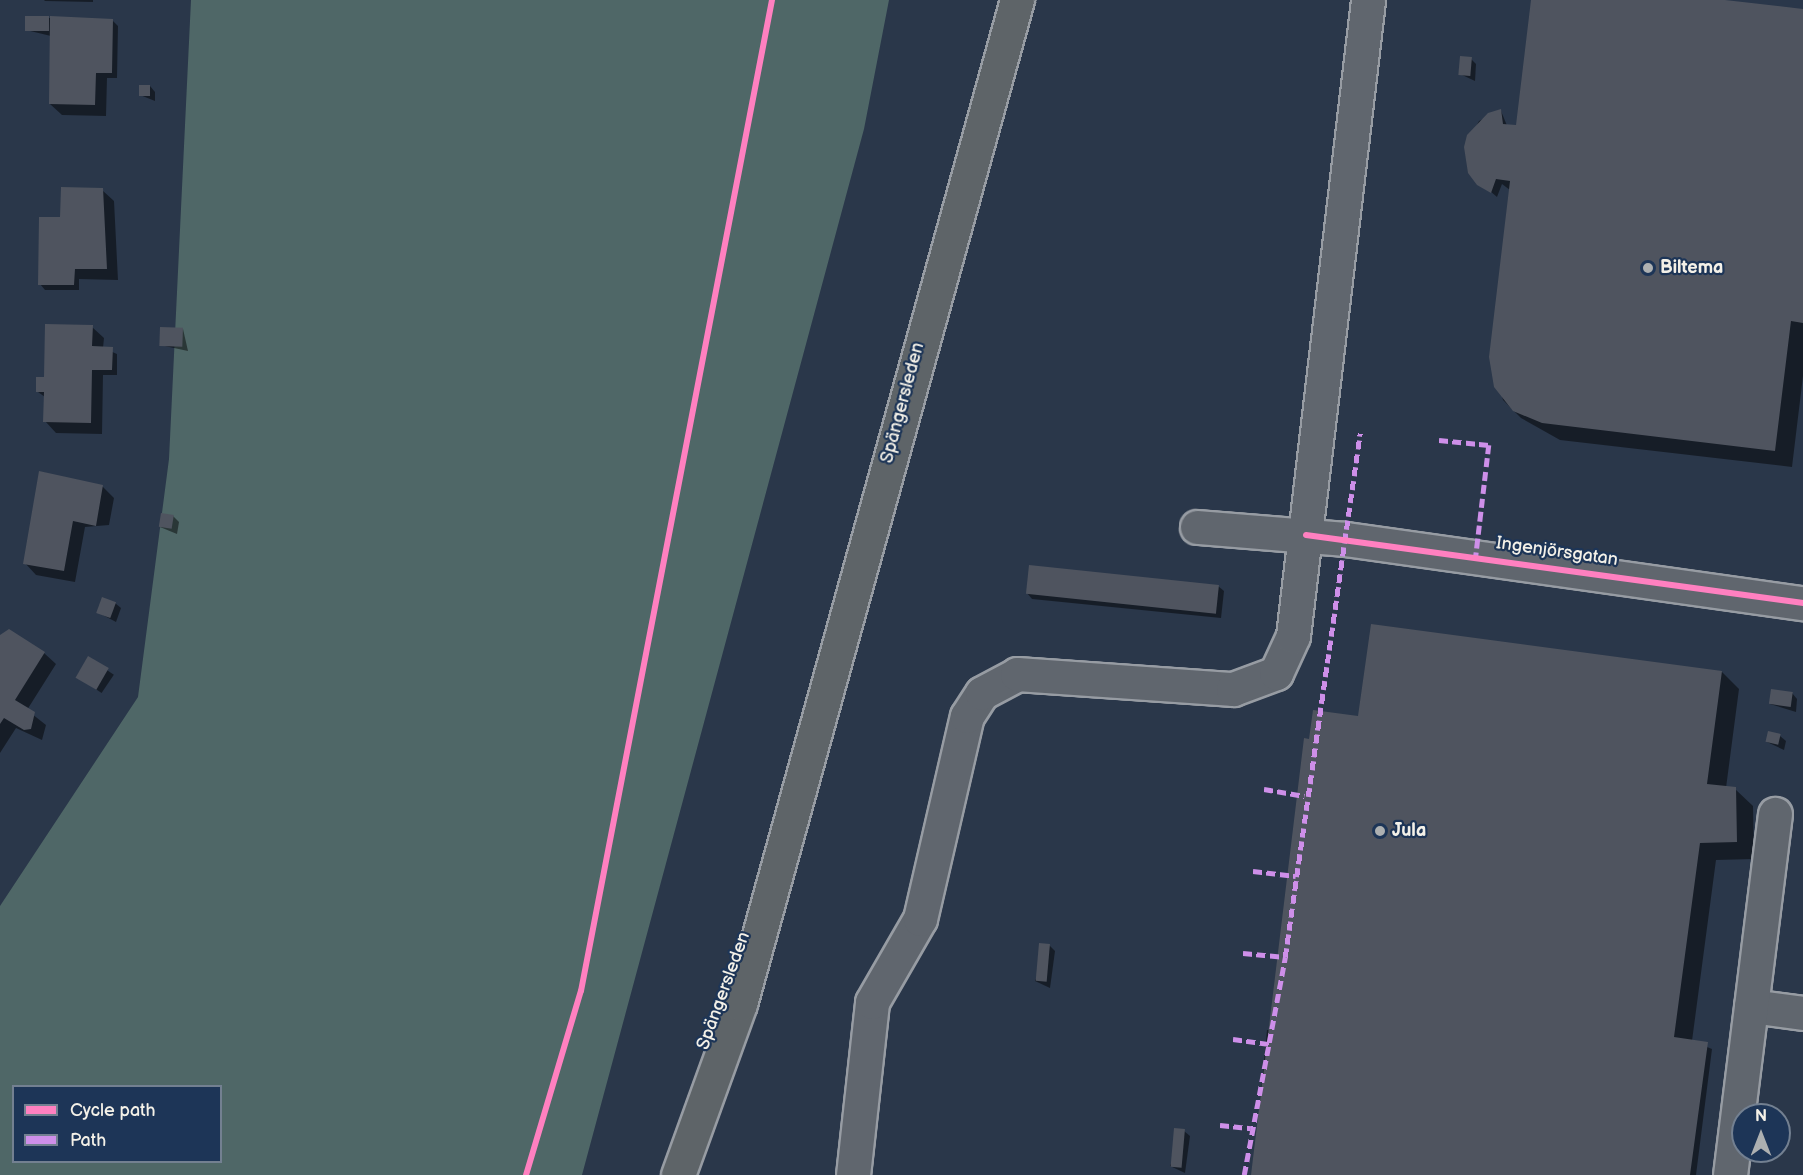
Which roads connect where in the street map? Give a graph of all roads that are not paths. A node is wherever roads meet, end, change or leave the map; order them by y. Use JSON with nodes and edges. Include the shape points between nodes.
{"nodes":[{"id":1,"x":1017,"y":0,"type":"edge"},
{"id":2,"x":1368,"y":0,"type":"edge"},
{"id":3,"x":1197,"y":527,"type":"dead end"},
{"id":4,"x":1306,"y":535,"type":"junction"},
{"id":5,"x":1803,"y":603,"type":"edge"},
{"id":6,"x":792,"y":807,"type":"junction"},
{"id":7,"x":1775,"y":813,"type":"dead end"},
{"id":8,"x":1751,"y":1006,"type":"junction"},
{"id":9,"x":1803,"y":1013,"type":"edge"},
{"id":10,"x":658,"y":1175,"type":"edge"},
{"id":11,"x":678,"y":1175,"type":"edge"},
{"id":12,"x":853,"y":1175,"type":"edge"},
{"id":13,"x":1730,"y":1175,"type":"edge"}],
"edges":[{"from":1,"to":6,"type":"main road","name":"Spängersleden"},
{"from":2,"to":4,"type":"street"},
{"from":3,"to":4,"type":"street","name":"Ingenjörsgatan"},
{"from":4,"to":5,"type":"street","name":"Ingenjörsgatan"},
{"from":4,"to":12,"type":"street","via":[[1293,636],[1276,673],[1233,688],[1017,674],[982,693],[964,726],[920,920],[872,1002]]},
{"from":6,"to":10,"type":"main road","name":"Spängersleden"},
{"from":6,"to":11,"type":"main road","name":"Spängersleden","via":[[740,1004]]},
{"from":7,"to":8,"type":"street"},
{"from":8,"to":9,"type":"street"},
{"from":8,"to":13,"type":"street"}]}
